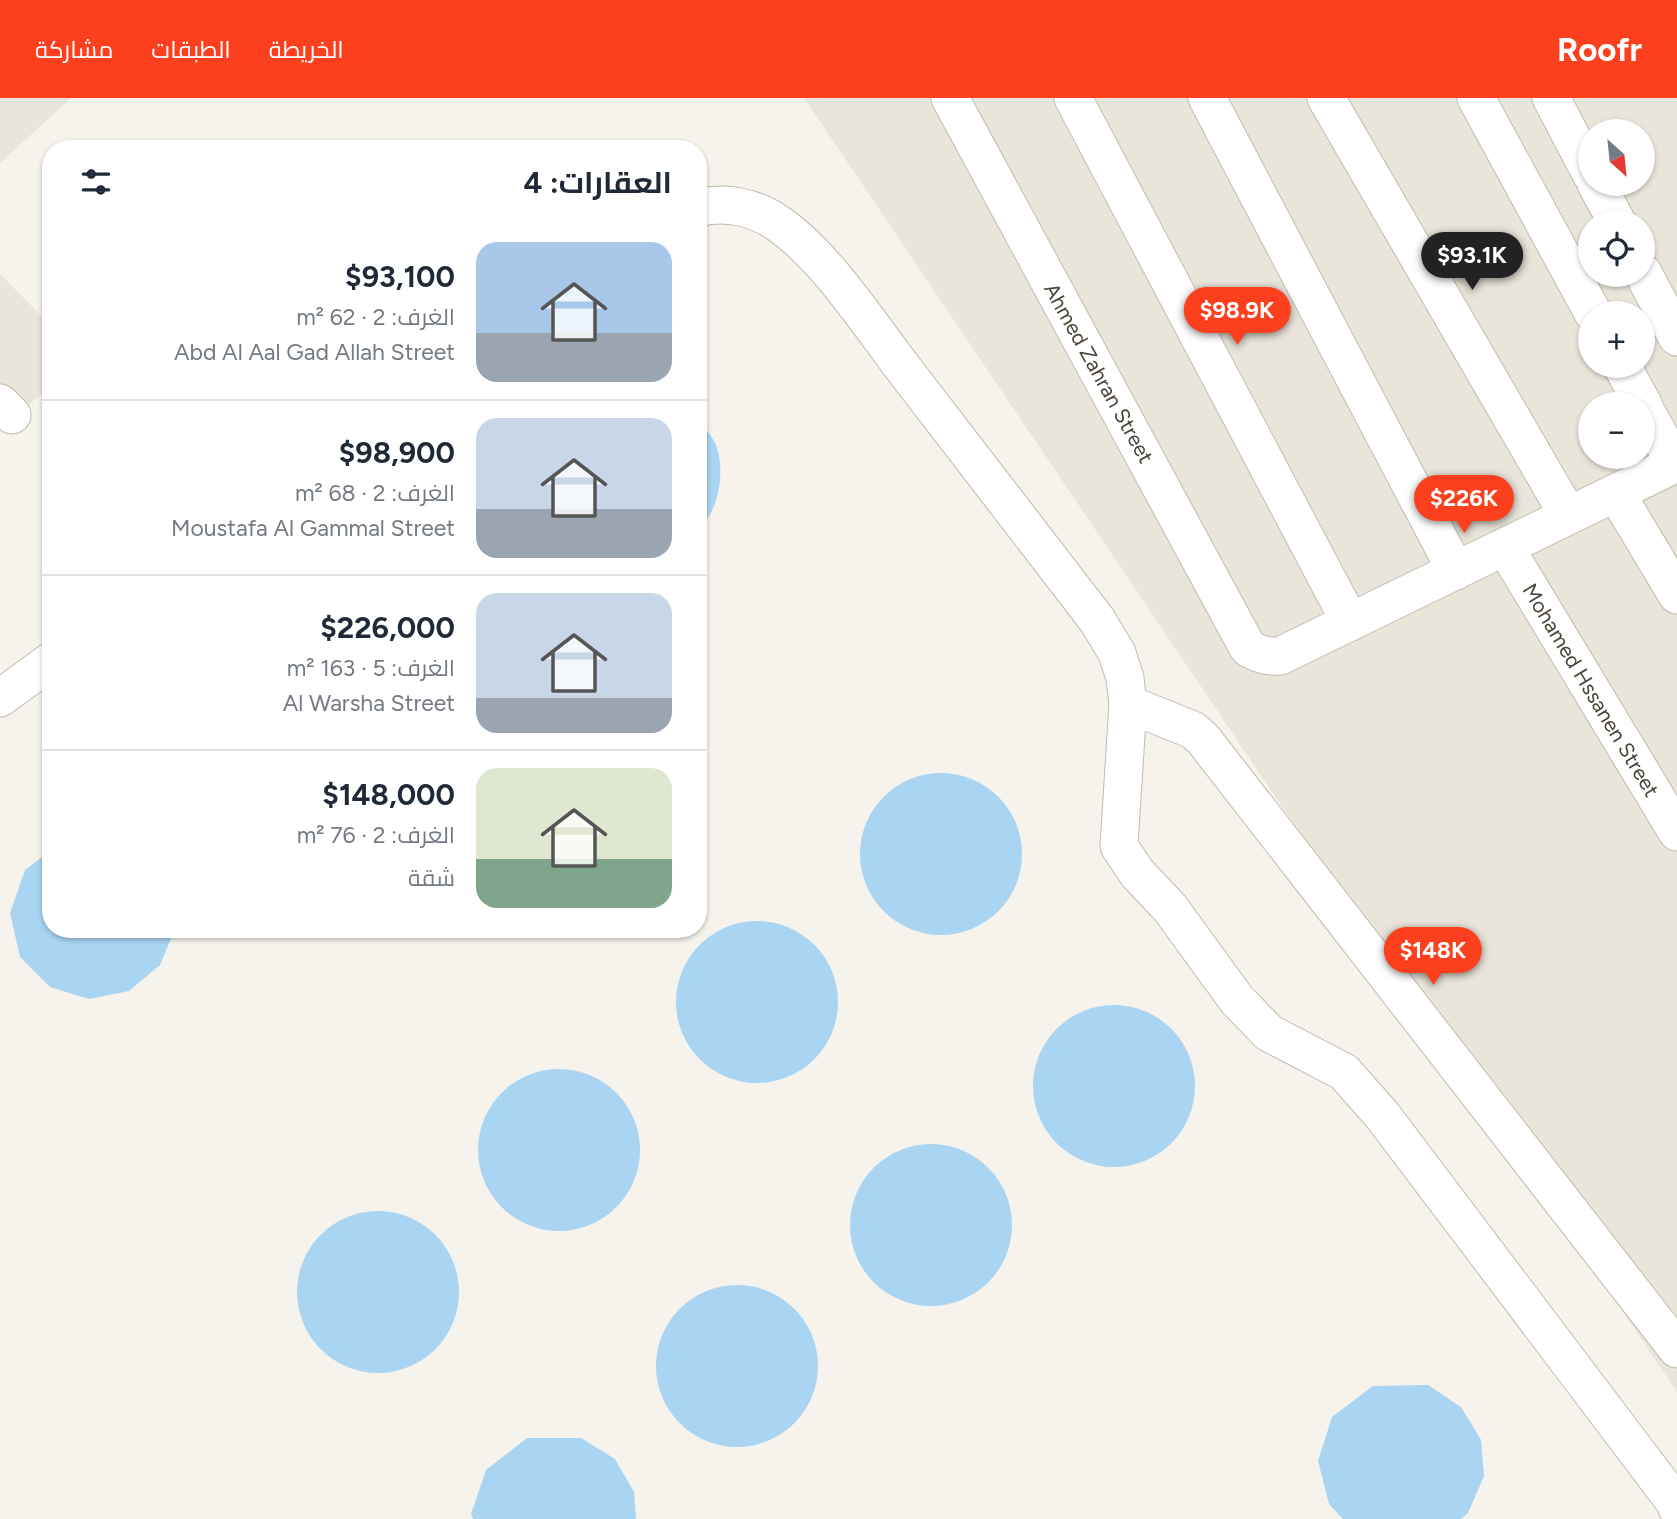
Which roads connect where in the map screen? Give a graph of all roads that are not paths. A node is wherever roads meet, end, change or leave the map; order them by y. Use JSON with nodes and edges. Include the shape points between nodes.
{"nodes":[{"id":1,"x":950,"y":98,"type":"edge"},
{"id":2,"x":1073,"y":98,"type":"edge"},
{"id":3,"x":1207,"y":98,"type":"edge"},
{"id":4,"x":1326,"y":98,"type":"edge"},
{"id":5,"x":1476,"y":98,"type":"edge"},
{"id":6,"x":1551,"y":98,"type":"edge"},
{"id":7,"x":1578,"y":149,"type":"edge"},
{"id":8,"x":707,"y":206,"type":"edge"},
{"id":9,"x":1650,"y":287,"type":"edge"},
{"id":10,"x":1586,"y":301,"type":"edge"},
{"id":11,"x":1677,"y":337,"type":"edge"},
{"id":12,"x":1655,"y":426,"type":"edge"},
{"id":13,"x":1676,"y":464,"type":"edge"},
{"id":14,"x":1616,"y":493,"type":"junction"},
{"id":15,"x":1568,"y":515,"type":"junction"},
{"id":16,"x":1505,"y":547,"type":"junction"},
{"id":17,"x":1456,"y":571,"type":"junction"},
{"id":18,"x":1677,"y":596,"type":"edge"},
{"id":19,"x":1350,"y":622,"type":"junction"},
{"id":20,"x":42,"y":668,"type":"edge"},
{"id":21,"x":0,"y":698,"type":"edge"},
{"id":22,"x":1129,"y":704,"type":"junction"},
{"id":23,"x":1677,"y":832,"type":"edge"},
{"id":24,"x":1677,"y":1349,"type":"edge"},
{"id":25,"x":1677,"y":1508,"type":"edge"}],
"edges":[{"from":1,"to":19,"type":"street","name":"Ahmed Zahran Street","via":[[1248,648],[1268,657],[1280,656]]},
{"from":2,"to":19,"type":"street"},
{"from":3,"to":17,"type":"street"},
{"from":4,"to":15,"type":"street"},
{"from":5,"to":10,"type":"street"},
{"from":6,"to":7,"type":"street"},
{"from":8,"to":22,"type":"street","via":[[750,209],[808,247],[1097,620],[1118,653]]},
{"from":9,"to":11,"type":"street"},
{"from":12,"to":13,"type":"street"},
{"from":13,"to":14,"type":"street"},
{"from":14,"to":15,"type":"street"},
{"from":14,"to":18,"type":"street"},
{"from":15,"to":16,"type":"street"},
{"from":16,"to":17,"type":"street"},
{"from":16,"to":23,"type":"street","name":"Mohamed Hssanen Street"},
{"from":17,"to":19,"type":"street"},
{"from":20,"to":21,"type":"street"},
{"from":22,"to":24,"type":"street","via":[[1203,738]]},
{"from":22,"to":25,"type":"street","via":[[1119,846],[1137,873],[1269,1033],[1344,1072],[1382,1115]]}]}
